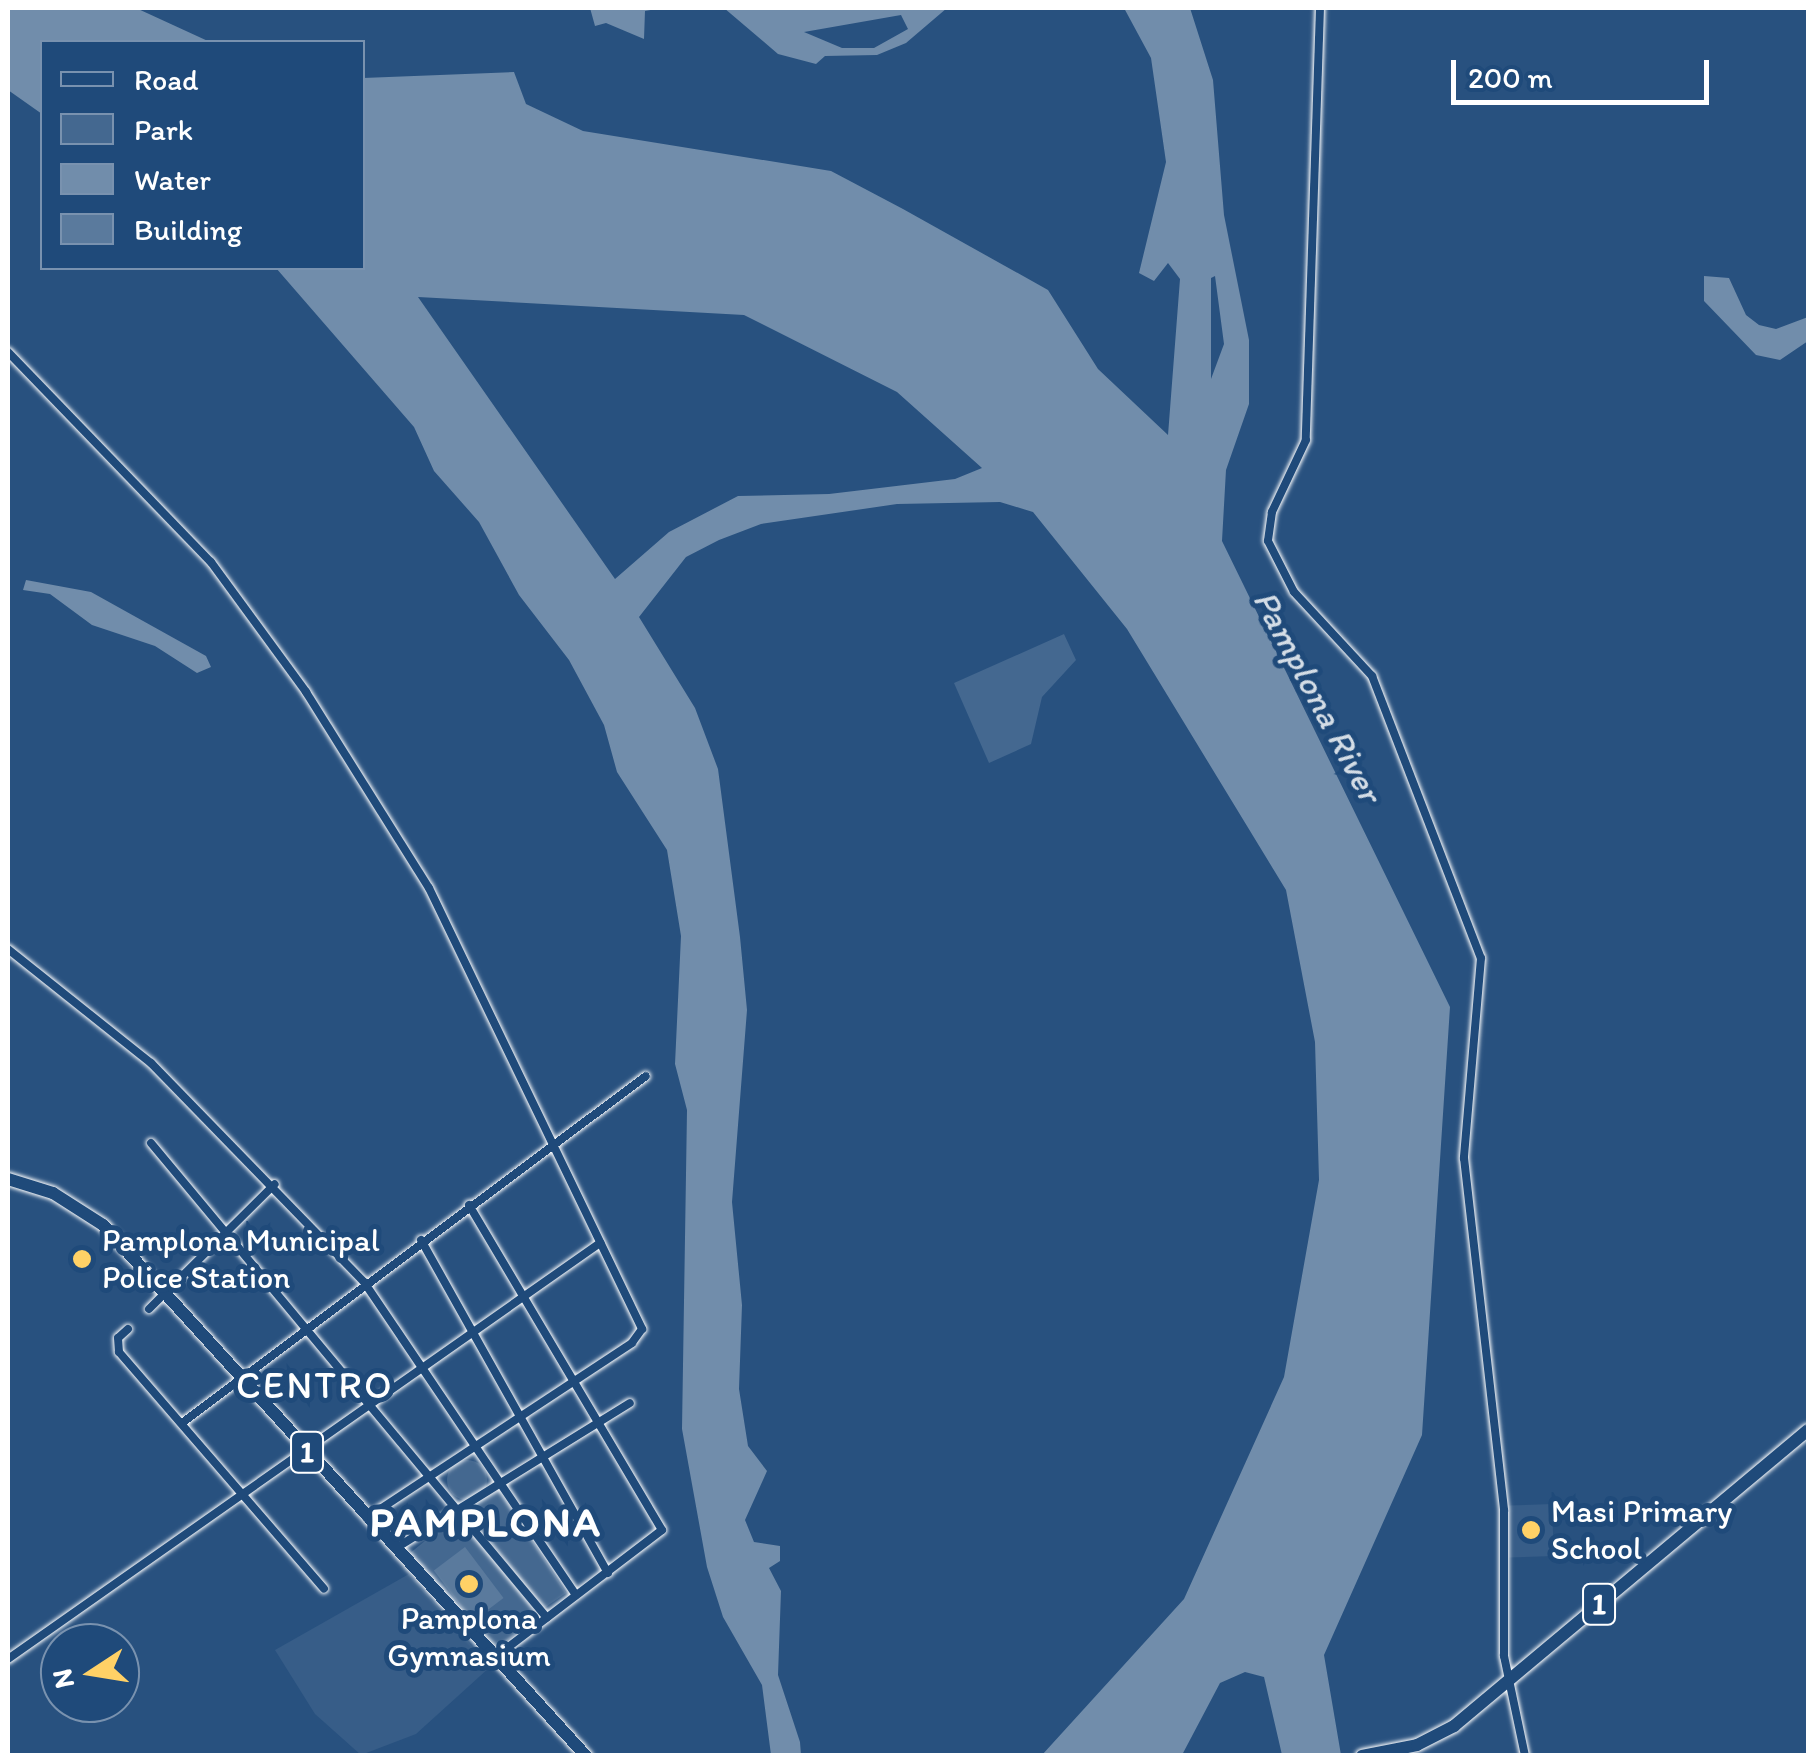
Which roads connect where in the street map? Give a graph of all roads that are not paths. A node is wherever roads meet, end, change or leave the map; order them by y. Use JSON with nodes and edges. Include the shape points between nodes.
{"nodes":[{"id":1,"x":1320,"y":8,"type":"edge"},
{"id":2,"x":8,"y":352,"type":"edge"},
{"id":3,"x":8,"y":950,"type":"edge"},
{"id":4,"x":646,"y":1076,"type":"dead end"},
{"id":5,"x":151,"y":1143,"type":"dead end"},
{"id":6,"x":554,"y":1145,"type":"junction"},
{"id":7,"x":8,"y":1180,"type":"edge"},
{"id":8,"x":275,"y":1184,"type":"junction"},
{"id":9,"x":470,"y":1205,"type":"junction"},
{"id":10,"x":228,"y":1233,"type":"junction"},
{"id":11,"x":421,"y":1240,"type":"junction"},
{"id":12,"x":600,"y":1243,"type":"junction"},
{"id":13,"x":364,"y":1282,"type":"junction"},
{"id":14,"x":166,"y":1294,"type":"junction"},
{"id":15,"x":526,"y":1297,"type":"junction"},
{"id":16,"x":150,"y":1310,"type":"dead end"},
{"id":17,"x":308,"y":1328,"type":"junction"},
{"id":18,"x":128,"y":1329,"type":"dead end"},
{"id":19,"x":474,"y":1334,"type":"junction"},
{"id":20,"x":424,"y":1368,"type":"junction"},
{"id":21,"x":240,"y":1378,"type":"junction"},
{"id":22,"x":574,"y":1381,"type":"junction"},
{"id":23,"x":630,"y":1403,"type":"dead end"},
{"id":24,"x":374,"y":1404,"type":"junction"},
{"id":25,"x":520,"y":1419,"type":"junction"},
{"id":26,"x":599,"y":1422,"type":"junction"},
{"id":27,"x":182,"y":1423,"type":"junction"},
{"id":28,"x":1808,"y":1430,"type":"edge"},
{"id":29,"x":475,"y":1448,"type":"junction"},
{"id":30,"x":306,"y":1451,"type":"junction"},
{"id":31,"x":542,"y":1460,"type":"junction"},
{"id":32,"x":434,"y":1477,"type":"junction"},
{"id":33,"x":501,"y":1485,"type":"junction"},
{"id":34,"x":245,"y":1494,"type":"junction"},
{"id":35,"x":460,"y":1509,"type":"junction"},
{"id":36,"x":367,"y":1518,"type":"junction"},
{"id":37,"x":396,"y":1548,"type":"junction"},
{"id":38,"x":608,"y":1573,"type":"junction"},
{"id":39,"x":324,"y":1589,"type":"dead end"},
{"id":40,"x":576,"y":1595,"type":"junction"},
{"id":41,"x":547,"y":1618,"type":"junction"},
{"id":42,"x":494,"y":1658,"type":"junction"},
{"id":43,"x":8,"y":1659,"type":"edge"},
{"id":44,"x":1507,"y":1681,"type":"junction"},
{"id":45,"x":1369,"y":1755,"type":"edge"},
{"id":46,"x":586,"y":1756,"type":"edge"},
{"id":47,"x":1526,"y":1756,"type":"edge"}],
"edges":[{"from":1,"to":44,"type":"street","via":[[1306,440],[1272,512],[1268,542],[1294,592],[1372,676],[1481,958],[1464,1158],[1504,1511]]},
{"from":2,"to":6,"type":"street","via":[[250,609],[429,888]]},
{"from":3,"to":8,"type":"street","via":[[151,1063]]},
{"from":4,"to":6,"type":"street"},
{"from":5,"to":10,"type":"street"},
{"from":6,"to":9,"type":"street"},
{"from":6,"to":12,"type":"street"},
{"from":7,"to":14,"type":"highway","number":"1","via":[[76,1204]]},
{"from":8,"to":10,"type":"street"},
{"from":8,"to":13,"type":"street"},
{"from":9,"to":11,"type":"street"},
{"from":9,"to":15,"type":"street"},
{"from":10,"to":14,"type":"street"},
{"from":10,"to":17,"type":"street"},
{"from":11,"to":13,"type":"street"},
{"from":11,"to":19,"type":"street"},
{"from":12,"to":15,"type":"street"},
{"from":12,"to":22,"type":"street","via":[[642,1332]]},
{"from":13,"to":17,"type":"street"},
{"from":13,"to":20,"type":"street"},
{"from":14,"to":16,"type":"street"},
{"from":14,"to":21,"type":"highway","number":"1"},
{"from":15,"to":19,"type":"street"},
{"from":15,"to":22,"type":"street"},
{"from":17,"to":21,"type":"street"},
{"from":17,"to":24,"type":"street"},
{"from":18,"to":27,"type":"street","via":[[118,1338],[120,1352]]},
{"from":19,"to":20,"type":"street"},
{"from":19,"to":25,"type":"street"},
{"from":20,"to":24,"type":"street"},
{"from":20,"to":29,"type":"street"},
{"from":21,"to":27,"type":"street"},
{"from":21,"to":30,"type":"highway","number":"1"},
{"from":22,"to":25,"type":"street"},
{"from":22,"to":26,"type":"street"},
{"from":23,"to":26,"type":"street"},
{"from":24,"to":30,"type":"street"},
{"from":24,"to":32,"type":"street"},
{"from":25,"to":29,"type":"street"},
{"from":25,"to":31,"type":"street"},
{"from":26,"to":31,"type":"street"},
{"from":26,"to":38,"type":"street","via":[[662,1530]]},
{"from":27,"to":34,"type":"street"},
{"from":28,"to":44,"type":"highway","number":"1"},
{"from":29,"to":32,"type":"street"},
{"from":29,"to":33,"type":"street"},
{"from":30,"to":34,"type":"street"},
{"from":30,"to":36,"type":"highway","number":"1"},
{"from":31,"to":33,"type":"street"},
{"from":31,"to":38,"type":"street"},
{"from":32,"to":35,"type":"street"},
{"from":32,"to":36,"type":"street"},
{"from":33,"to":35,"type":"street"},
{"from":33,"to":40,"type":"street"},
{"from":34,"to":39,"type":"street"},
{"from":34,"to":43,"type":"street"},
{"from":35,"to":37,"type":"street"},
{"from":35,"to":41,"type":"street"},
{"from":36,"to":37,"type":"highway","number":"1"},
{"from":37,"to":42,"type":"highway","number":"1"},
{"from":38,"to":40,"type":"street"},
{"from":40,"to":41,"type":"street"},
{"from":41,"to":42,"type":"street"},
{"from":42,"to":46,"type":"highway","number":"1"},
{"from":44,"to":45,"type":"highway","number":"1","via":[[1435,1737]]},
{"from":44,"to":47,"type":"street"}]}
